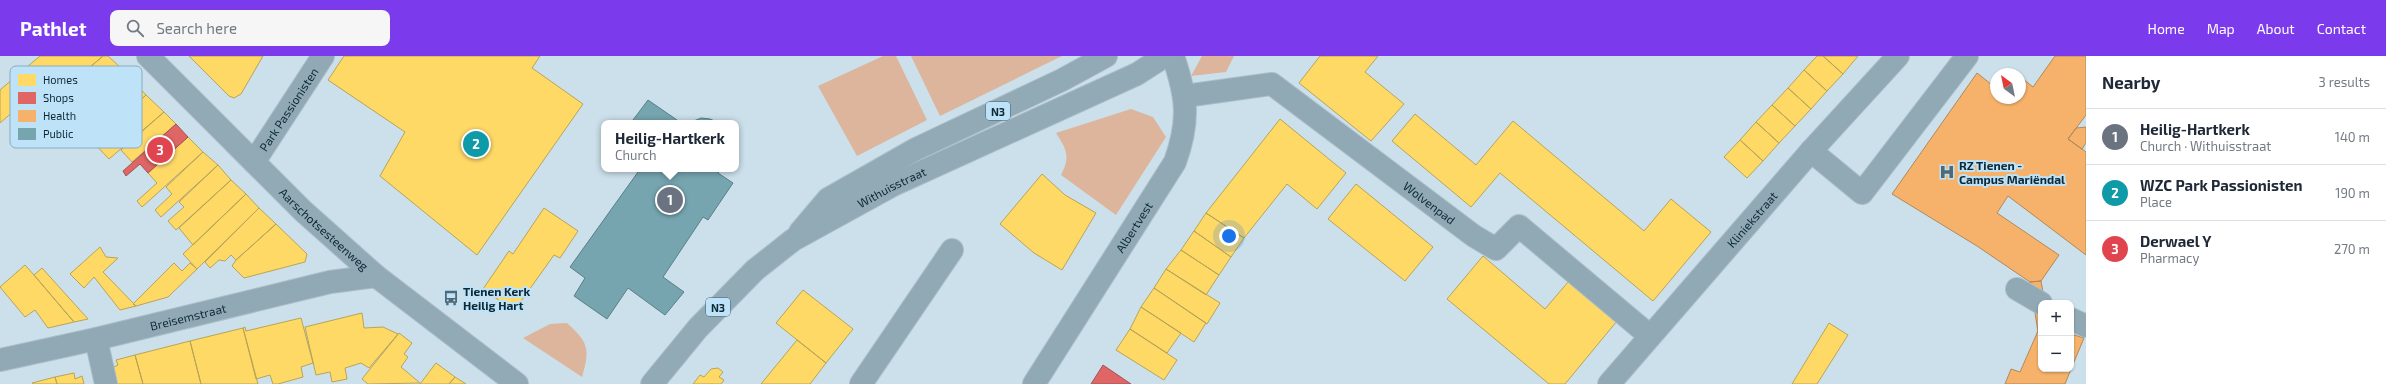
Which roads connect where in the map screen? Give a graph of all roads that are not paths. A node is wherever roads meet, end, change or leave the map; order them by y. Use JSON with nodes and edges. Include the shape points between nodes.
{"nodes":[{"id":1,"x":148,"y":56,"type":"edge"},
{"id":2,"x":323,"y":56,"type":"edge"},
{"id":3,"x":1106,"y":56,"type":"edge"},
{"id":4,"x":1165,"y":56,"type":"edge"},
{"id":5,"x":1173,"y":56,"type":"edge"},
{"id":6,"x":1898,"y":56,"type":"edge"},
{"id":7,"x":1967,"y":56,"type":"edge"},
{"id":8,"x":1185,"y":96,"type":"junction"},
{"id":9,"x":1810,"y":151,"type":"junction"},
{"id":10,"x":254,"y":162,"type":"junction"},
{"id":11,"x":793,"y":240,"type":"junction"},
{"id":12,"x":952,"y":250,"type":"dead end"},
{"id":13,"x":376,"y":276,"type":"junction"},
{"id":14,"x":2017,"y":289,"type":"dead end"},
{"id":15,"x":2038,"y":301,"type":"edge"},
{"id":16,"x":2074,"y":320,"type":"edge"},
{"id":17,"x":2086,"y":326,"type":"edge"},
{"id":18,"x":1650,"y":336,"type":"junction"},
{"id":19,"x":96,"y":339,"type":"junction"},
{"id":20,"x":0,"y":360,"type":"edge"},
{"id":21,"x":106,"y":384,"type":"edge"},
{"id":22,"x":517,"y":384,"type":"edge"},
{"id":23,"x":652,"y":384,"type":"edge"},
{"id":24,"x":861,"y":384,"type":"edge"},
{"id":25,"x":1034,"y":384,"type":"edge"},
{"id":26,"x":1608,"y":384,"type":"edge"}],
"edges":[{"from":1,"to":10,"type":"main road","name":"Aarschotsesteenweg"},
{"from":2,"to":10,"type":"street","name":"Park Passionisten"},
{"from":3,"to":11,"type":"main road","name":"Withuisstraat","number":"N3","via":[[1062,80],[916,149],[828,199]]},
{"from":4,"to":11,"type":"main road","name":"Withuisstraat","number":"N3","via":[[1137,74],[893,185]]},
{"from":5,"to":8,"type":"street","name":"Albertvest"},
{"from":6,"to":9,"type":"street","name":"Kliniekstraat"},
{"from":7,"to":9,"type":"street","via":[[1862,193]]},
{"from":8,"to":18,"type":"street","name":"Wolvenpad","via":[[1272,84],[1474,236],[1496,249],[1519,226]]},
{"from":8,"to":25,"type":"street","name":"Albertvest","via":[[1185,125],[1175,162]]},
{"from":9,"to":18,"type":"street","name":"Kliniekstraat"},
{"from":10,"to":13,"type":"main road","name":"Aarschotsesteenweg","via":[[302,211]]},
{"from":11,"to":23,"type":"main road","name":"Withuisstraat","number":"N3","via":[[755,270],[698,328]]},
{"from":12,"to":24,"type":"street"},
{"from":13,"to":19,"type":"street","name":"Breisemstraat","via":[[330,282]]},
{"from":13,"to":22,"type":"main road","name":"Aarschotsesteenweg"},
{"from":14,"to":15,"type":"street"},
{"from":16,"to":17,"type":"street"},
{"from":18,"to":26,"type":"street","name":"Kliniekstraat"},
{"from":19,"to":20,"type":"street","name":"Breisemstraat"},
{"from":19,"to":21,"type":"street"}]}
